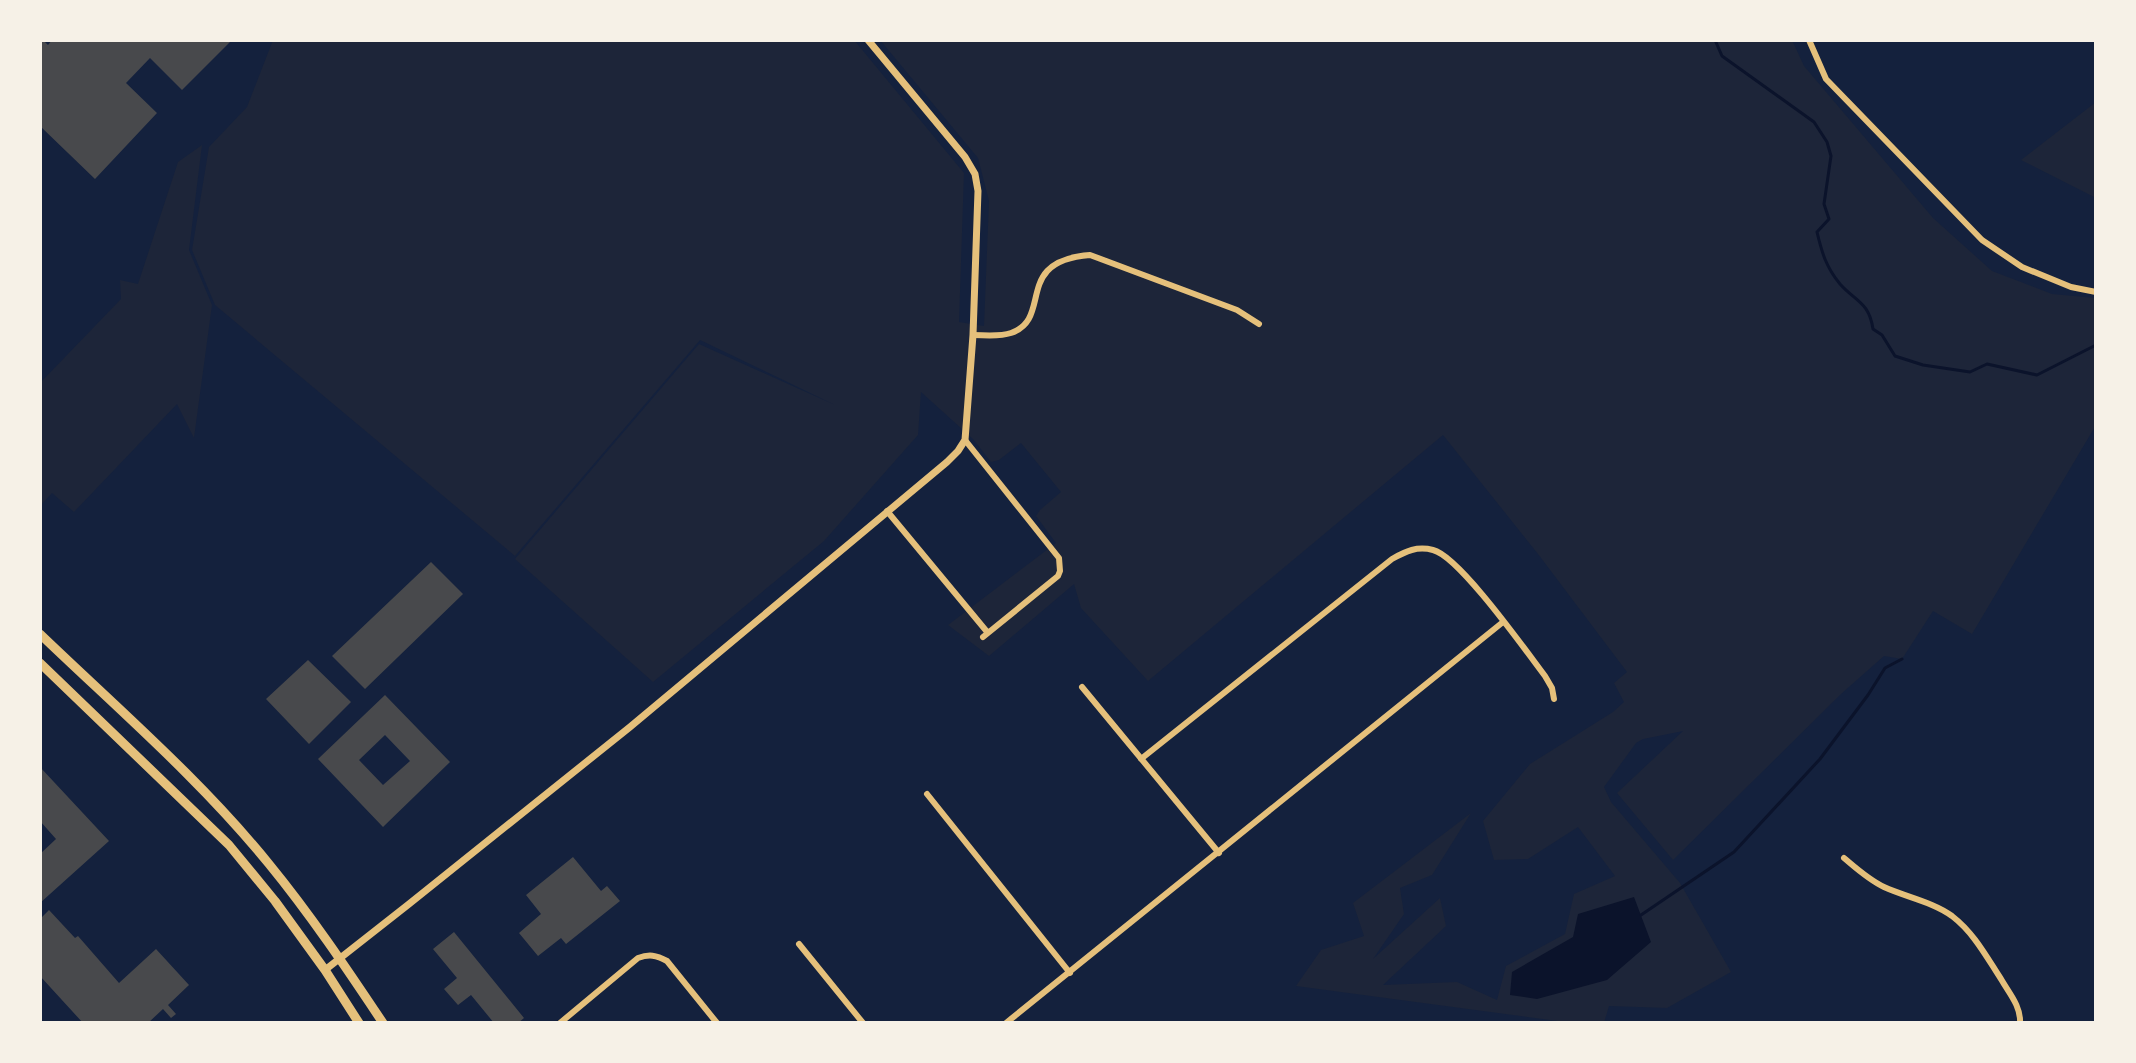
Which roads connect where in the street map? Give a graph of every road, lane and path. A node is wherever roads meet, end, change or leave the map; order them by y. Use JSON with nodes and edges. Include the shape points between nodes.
{"nodes":[{"id":1,"x":868,"y":40,"type":"edge"},
{"id":2,"x":1809,"y":40,"type":"edge"},
{"id":3,"x":2096,"y":292,"type":"edge"},
{"id":4,"x":1259,"y":324,"type":"dead end"},
{"id":5,"x":973,"y":335,"type":"junction"},
{"id":6,"x":965,"y":440,"type":"junction"},
{"id":7,"x":887,"y":511,"type":"junction"},
{"id":8,"x":1503,"y":622,"type":"junction"},
{"id":9,"x":40,"y":634,"type":"edge"},
{"id":10,"x":40,"y":663,"type":"edge"},
{"id":11,"x":1082,"y":687,"type":"dead end"},
{"id":12,"x":1554,"y":699,"type":"dead end"},
{"id":13,"x":1141,"y":759,"type":"junction"},
{"id":14,"x":927,"y":794,"type":"dead end"},
{"id":15,"x":1219,"y":853,"type":"junction"},
{"id":16,"x":1844,"y":858,"type":"dead end"},
{"id":17,"x":799,"y":944,"type":"dead end"},
{"id":18,"x":339,"y":958,"type":"junction"},
{"id":19,"x":325,"y":970,"type":"junction"},
{"id":20,"x":1070,"y":973,"type":"junction"},
{"id":21,"x":359,"y":1023,"type":"edge"},
{"id":22,"x":383,"y":1023,"type":"edge"},
{"id":23,"x":560,"y":1023,"type":"edge"},
{"id":24,"x":717,"y":1023,"type":"edge"},
{"id":25,"x":863,"y":1023,"type":"edge"},
{"id":26,"x":1006,"y":1023,"type":"edge"},
{"id":27,"x":2020,"y":1023,"type":"edge"}],
"edges":[{"from":1,"to":5,"type":"street","via":[[975,174]]},
{"from":2,"to":3,"type":"street","via":[[1826,79],[1982,240],[2022,267]]},
{"from":4,"to":5,"type":"street","via":[[1237,310],[1090,255],[1057,263],[1043,274],[1031,315],[1019,329]]},
{"from":5,"to":6,"type":"street"},
{"from":6,"to":7,"type":"street","via":[[947,462]]},
{"from":6,"to":7,"type":"street","via":[[1059,558],[1058,576],[985,635]]},
{"from":7,"to":18,"type":"street","via":[[630,727]]},
{"from":8,"to":12,"type":"street","via":[[1545,676]]},
{"from":8,"to":13,"type":"street","via":[[1450,560],[1435,550],[1413,548],[1392,559]]},
{"from":8,"to":15,"type":"street"},
{"from":9,"to":18,"type":"highway","via":[[227,817],[268,862]]},
{"from":10,"to":19,"type":"highway","via":[[229,845]]},
{"from":11,"to":13,"type":"street"},
{"from":13,"to":15,"type":"street"},
{"from":14,"to":20,"type":"street"},
{"from":15,"to":20,"type":"street"},
{"from":16,"to":27,"type":"street","via":[[1870,880],[1951,915],[1975,937],[2016,1004]]},
{"from":17,"to":25,"type":"street"},
{"from":18,"to":19,"type":"street"},
{"from":18,"to":22,"type":"highway"},
{"from":19,"to":21,"type":"highway"},
{"from":20,"to":26,"type":"street"},
{"from":23,"to":24,"type":"street","via":[[648,954],[667,961]]}]}
